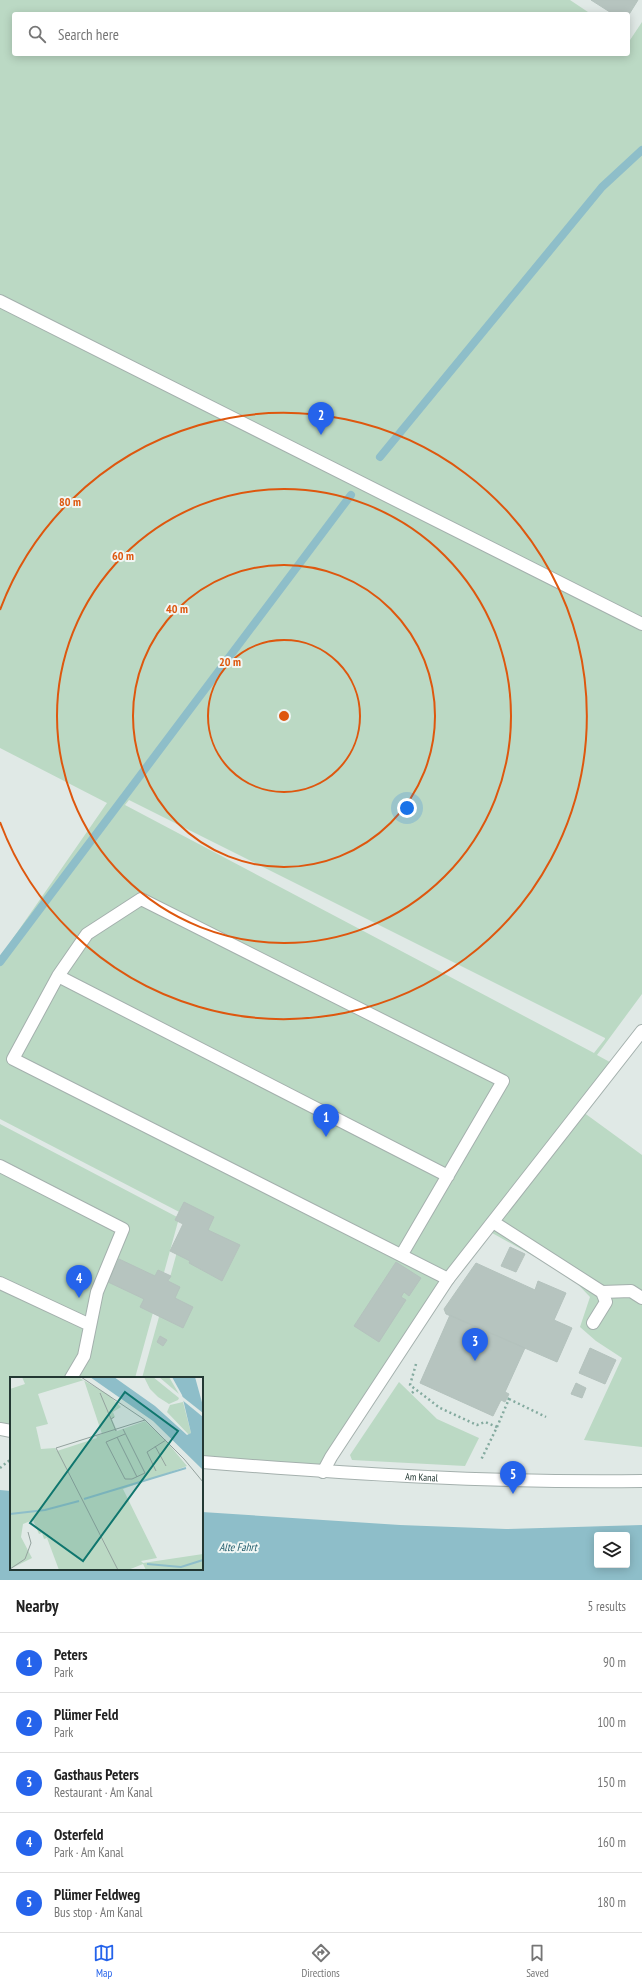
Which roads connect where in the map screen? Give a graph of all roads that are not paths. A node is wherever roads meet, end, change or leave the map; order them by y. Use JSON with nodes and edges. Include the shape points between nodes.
{"nodes":[{"id":1,"x":0,"y":301,"type":"edge"},
{"id":2,"x":642,"y":624,"type":"edge"},
{"id":3,"x":58,"y":976,"type":"junction"},
{"id":4,"x":642,"y":1031,"type":"edge"},
{"id":5,"x":0,"y":1166,"type":"edge"},
{"id":6,"x":448,"y":1176,"type":"junction"},
{"id":7,"x":493,"y":1222,"type":"junction"},
{"id":8,"x":402,"y":1254,"type":"junction"},
{"id":9,"x":448,"y":1279,"type":"junction"},
{"id":10,"x":0,"y":1283,"type":"edge"},
{"id":11,"x":602,"y":1292,"type":"junction"},
{"id":12,"x":642,"y":1298,"type":"edge"},
{"id":13,"x":593,"y":1323,"type":"dead end"},
{"id":14,"x":90,"y":1326,"type":"junction"},
{"id":15,"x":72,"y":1377,"type":"edge"},
{"id":16,"x":0,"y":1429,"type":"edge"},
{"id":17,"x":10,"y":1430,"type":"edge"},
{"id":18,"x":203,"y":1462,"type":"edge"},
{"id":19,"x":323,"y":1472,"type":"junction"},
{"id":20,"x":642,"y":1481,"type":"edge"}],
"edges":[{"from":1,"to":2,"type":"street"},
{"from":3,"to":6,"type":"street"},
{"from":3,"to":6,"type":"street","via":[[87,934],[141,899],[503,1082]]},
{"from":3,"to":8,"type":"street","via":[[13,1059]]},
{"from":4,"to":7,"type":"street"},
{"from":5,"to":14,"type":"street","via":[[123,1229],[97,1292]]},
{"from":6,"to":8,"type":"street"},
{"from":7,"to":9,"type":"street"},
{"from":7,"to":11,"type":"street"},
{"from":8,"to":9,"type":"street"},
{"from":9,"to":19,"type":"street"},
{"from":10,"to":14,"type":"street"},
{"from":11,"to":12,"type":"street","via":[[631,1291]]},
{"from":11,"to":13,"type":"street","via":[[606,1302]]},
{"from":14,"to":15,"type":"street","via":[[84,1356]]},
{"from":16,"to":17,"type":"street"},
{"from":18,"to":19,"type":"street","name":"Am Kanal"},
{"from":19,"to":20,"type":"street","name":"Am Kanal","via":[[475,1480]]}]}
